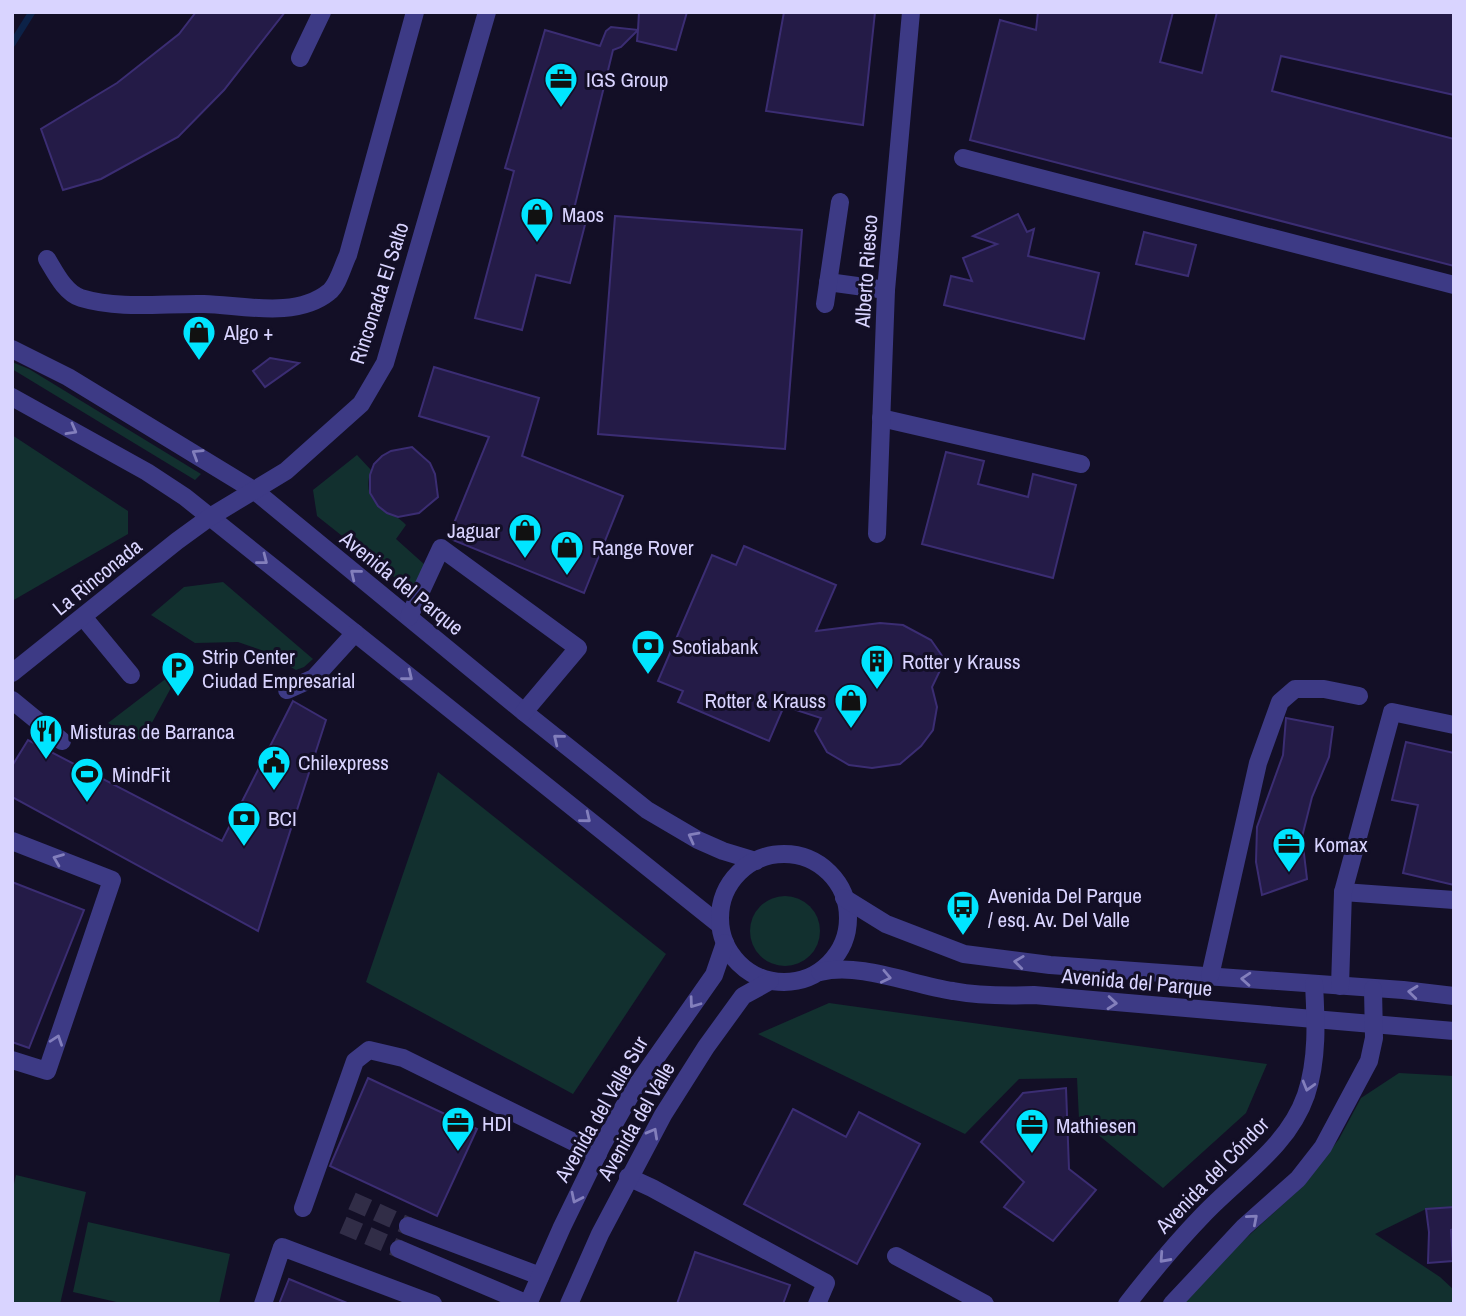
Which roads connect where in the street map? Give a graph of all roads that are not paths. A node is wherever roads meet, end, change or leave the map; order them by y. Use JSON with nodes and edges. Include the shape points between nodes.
{"nodes":[{"id":1,"x":322,"y":12,"type":"edge"},
{"id":2,"x":415,"y":12,"type":"edge"},
{"id":3,"x":487,"y":12,"type":"edge"},
{"id":4,"x":911,"y":12,"type":"edge"},
{"id":5,"x":300,"y":58,"type":"dead end"},
{"id":6,"x":964,"y":158,"type":"dead end"},
{"id":7,"x":840,"y":202,"type":"dead end"},
{"id":8,"x":47,"y":259,"type":"dead end"},
{"id":9,"x":828,"y":282,"type":"junction"},
{"id":10,"x":1454,"y":285,"type":"edge"},
{"id":11,"x":886,"y":290,"type":"junction"},
{"id":12,"x":825,"y":304,"type":"dead end"},
{"id":13,"x":12,"y":349,"type":"edge"},
{"id":14,"x":12,"y":397,"type":"edge"},
{"id":15,"x":881,"y":418,"type":"junction"},
{"id":16,"x":1081,"y":464,"type":"dead end"},
{"id":17,"x":255,"y":491,"type":"junction"},
{"id":18,"x":210,"y":517,"type":"junction"},
{"id":19,"x":877,"y":534,"type":"dead end"},
{"id":20,"x":409,"y":617,"type":"junction"},
{"id":21,"x":84,"y":618,"type":"junction"},
{"id":22,"x":355,"y":634,"type":"junction"},
{"id":23,"x":12,"y":673,"type":"edge"},
{"id":24,"x":131,"y":675,"type":"dead end"},
{"id":25,"x":287,"y":690,"type":"dead end"},
{"id":26,"x":1359,"y":696,"type":"dead end"},
{"id":27,"x":12,"y":700,"type":"edge"},
{"id":28,"x":524,"y":712,"type":"junction"},
{"id":29,"x":1454,"y":725,"type":"edge"},
{"id":30,"x":62,"y":741,"type":"dead end"},
{"id":31,"x":12,"y":841,"type":"edge"},
{"id":32,"x":756,"y":861,"type":"junction"},
{"id":33,"x":1343,"y":892,"type":"junction"},
{"id":34,"x":844,"y":898,"type":"junction"},
{"id":35,"x":1454,"y":900,"type":"edge"},
{"id":36,"x":720,"y":925,"type":"junction"},
{"id":37,"x":724,"y":943,"type":"junction"},
{"id":38,"x":820,"y":972,"type":"junction"},
{"id":39,"x":1210,"y":976,"type":"junction"},
{"id":40,"x":770,"y":981,"type":"junction"},
{"id":41,"x":1314,"y":984,"type":"junction"},
{"id":42,"x":1340,"y":986,"type":"junction"},
{"id":43,"x":1373,"y":989,"type":"junction"},
{"id":44,"x":1454,"y":996,"type":"edge"},
{"id":45,"x":1316,"y":1018,"type":"junction"},
{"id":46,"x":1374,"y":1024,"type":"junction"},
{"id":47,"x":1454,"y":1031,"type":"edge"},
{"id":48,"x":12,"y":1060,"type":"edge"},
{"id":49,"x":598,"y":1154,"type":"junction"},
{"id":50,"x":628,"y":1177,"type":"junction"},
{"id":51,"x":303,"y":1208,"type":"dead end"},
{"id":52,"x":408,"y":1226,"type":"tunnel mouth"},
{"id":53,"x":399,"y":1249,"type":"tunnel mouth"},
{"id":54,"x":896,"y":1256,"type":"dead end"},
{"id":55,"x":540,"y":1276,"type":"junction"},
{"id":56,"x":431,"y":1303,"type":"edge"},
{"id":57,"x":263,"y":1304,"type":"edge"},
{"id":58,"x":528,"y":1304,"type":"edge"},
{"id":59,"x":569,"y":1304,"type":"edge"},
{"id":60,"x":817,"y":1304,"type":"edge"},
{"id":61,"x":985,"y":1304,"type":"edge"},
{"id":62,"x":1127,"y":1304,"type":"edge"},
{"id":63,"x":1172,"y":1304,"type":"edge"}],
"edges":[{"from":1,"to":5,"type":"street"},
{"from":2,"to":8,"type":"street","via":[[348,255],[331,292],[304,305],[258,310],[204,304],[115,304],[78,297],[61,282]]},
{"from":3,"to":17,"type":"street","name":"Rinconada El Salto","via":[[385,363],[361,404],[286,471]]},
{"from":4,"to":11,"type":"street","name":"Alberto Riesco"},
{"from":6,"to":10,"type":"street"},
{"from":7,"to":9,"type":"street"},
{"from":9,"to":11,"type":"street"},
{"from":9,"to":12,"type":"street"},
{"from":11,"to":15,"type":"street","name":"Alberto Riesco"},
{"from":17,"to":13,"type":"street","name":"Avenida del Parque","one_way":true,"via":[[68,377]]},
{"from":14,"to":18,"type":"street","one_way":true,"via":[[147,472]]},
{"from":15,"to":16,"type":"street"},
{"from":15,"to":19,"type":"street","name":"Alberto Riesco"},
{"from":17,"to":18,"type":"street","name":"Rinconada El Salto"},
{"from":20,"to":17,"type":"street","name":"Avenida del Parque","one_way":true},
{"from":18,"to":21,"type":"street","name":"La Rinconada"},
{"from":18,"to":22,"type":"street","one_way":true},
{"from":20,"to":28,"type":"street","name":"Avenida del Parque"},
{"from":20,"to":28,"type":"street","via":[[441,548],[578,648]]},
{"from":21,"to":23,"type":"street","name":"La Rinconada"},
{"from":21,"to":24,"type":"street"},
{"from":22,"to":25,"type":"street","via":[[314,678]]},
{"from":22,"to":36,"type":"street","one_way":true},
{"from":26,"to":39,"type":"street","via":[[1295,689],[1280,702],[1258,763]]},
{"from":27,"to":30,"type":"street"},
{"from":32,"to":28,"type":"street","name":"Avenida del Parque","one_way":true,"via":[[723,851],[668,823]]},
{"from":29,"to":33,"type":"street","via":[[1392,712]]},
{"from":48,"to":31,"type":"street","one_way":true,"via":[[47,1071],[112,880]]},
{"from":32,"to":34,"type":"street","via":[[788,854],[806,858],[836,881]]},
{"from":32,"to":36,"type":"street","via":[[726,889]]},
{"from":33,"to":35,"type":"street"},
{"from":33,"to":42,"type":"street"},
{"from":34,"to":38,"type":"street","via":[[848,919],[844,939]]},
{"from":39,"to":34,"type":"street","name":"Avenida del Parque","one_way":true,"via":[[964,954],[886,924]]},
{"from":36,"to":37,"type":"street"},
{"from":37,"to":40,"type":"street","via":[[743,968]]},
{"from":37,"to":49,"type":"street","name":"Avenida del Valle Sur","one_way":true,"via":[[714,975],[634,1089]]},
{"from":38,"to":40,"type":"street","via":[[796,981]]},
{"from":38,"to":45,"type":"street","name":"Avenida del Parque","one_way":true,"via":[[856,970],[996,997],[1034,995]]},
{"from":41,"to":39,"type":"street","name":"Avenida del Parque","one_way":true},
{"from":50,"to":40,"type":"street","name":"Avenida del Valle","one_way":true,"via":[[729,1015],[743,996]]},
{"from":41,"to":42,"type":"street","name":"Avenida del Parque"},
{"from":41,"to":45,"type":"street","name":"Avenida del Cóndor"},
{"from":42,"to":43,"type":"street","name":"Avenida del Parque"},
{"from":44,"to":43,"type":"street","name":"Avenida del Parque","one_way":true},
{"from":43,"to":46,"type":"street"},
{"from":45,"to":46,"type":"street","name":"Avenida del Parque"},
{"from":45,"to":62,"type":"street","name":"Avenida del Cóndor","one_way":true,"via":[[1312,1072],[1296,1118],[1284,1137],[1204,1214]]},
{"from":46,"to":47,"type":"street","name":"Avenida del Parque"},
{"from":63,"to":46,"type":"street","one_way":true,"via":[[1230,1240],[1314,1160],[1369,1062]]},
{"from":49,"to":51,"type":"street","via":[[403,1058],[369,1050],[355,1061]]},
{"from":49,"to":55,"type":"street","name":"Avenida del Valle Sur","one_way":true},
{"from":50,"to":59,"type":"street","name":"Avenida del Valle"},
{"from":50,"to":60,"type":"street","via":[[826,1283]]},
{"from":52,"to":55,"type":"street"},
{"from":53,"to":58,"type":"street"},
{"from":54,"to":61,"type":"street"},
{"from":55,"to":58,"type":"street","name":"Avenida del Valle Sur"},
{"from":56,"to":57,"type":"street","via":[[282,1247]]}]}
